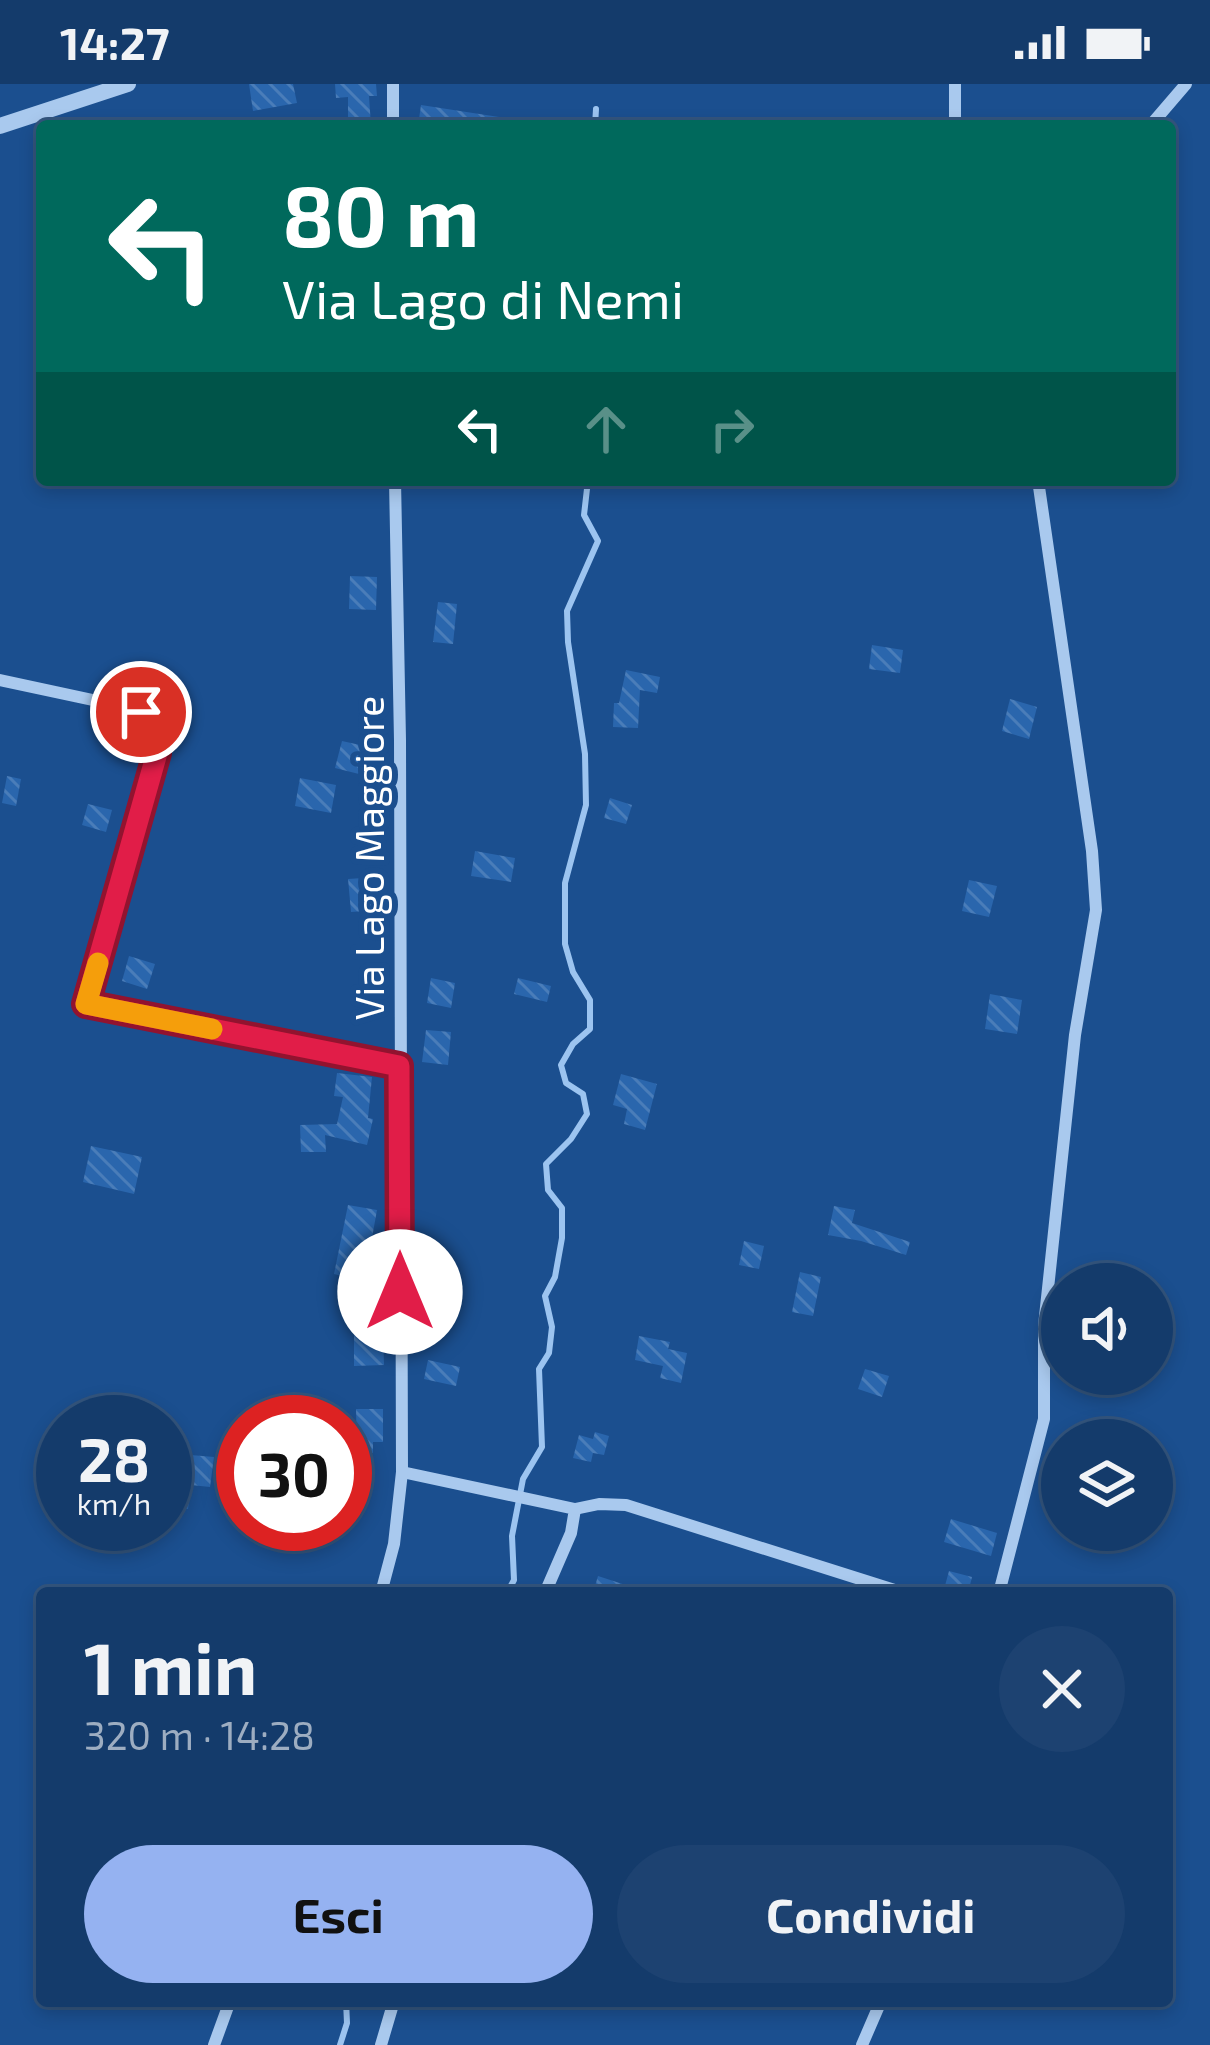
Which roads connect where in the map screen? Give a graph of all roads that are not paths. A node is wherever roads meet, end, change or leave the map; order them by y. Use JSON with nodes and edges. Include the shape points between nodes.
{"nodes":[{"id":1,"x":128,"y":84,"type":"edge"},
{"id":2,"x":393,"y":84,"type":"edge"},
{"id":3,"x":956,"y":84,"type":"edge"},
{"id":4,"x":1186,"y":84,"type":"edge"},
{"id":5,"x":393,"y":120,"type":"edge"},
{"id":6,"x":956,"y":120,"type":"edge"},
{"id":7,"x":1155,"y":120,"type":"edge"},
{"id":8,"x":0,"y":126,"type":"edge"},
{"id":9,"x":395,"y":486,"type":"edge"},
{"id":10,"x":1039,"y":486,"type":"edge"},
{"id":11,"x":0,"y":680,"type":"edge"},
{"id":12,"x":399,"y":1066,"type":"junction"},
{"id":13,"x":402,"y":1472,"type":"junction"},
{"id":14,"x":575,"y":1509,"type":"junction"},
{"id":15,"x":383,"y":1587,"type":"edge"},
{"id":16,"x":548,"y":1587,"type":"edge"},
{"id":17,"x":885,"y":1587,"type":"edge"},
{"id":18,"x":1002,"y":1587,"type":"edge"},
{"id":19,"x":228,"y":2007,"type":"edge"},
{"id":20,"x":392,"y":2007,"type":"edge"},
{"id":21,"x":878,"y":2007,"type":"edge"},
{"id":22,"x":214,"y":2045,"type":"edge"},
{"id":23,"x":381,"y":2045,"type":"edge"},
{"id":24,"x":862,"y":2045,"type":"edge"}],
"edges":[{"from":1,"to":8,"type":"street"},
{"from":2,"to":5,"type":"street"},
{"from":3,"to":6,"type":"street"},
{"from":4,"to":7,"type":"street"},
{"from":9,"to":12,"type":"street","name":"Via Lago Maggiore"},
{"from":10,"to":18,"type":"street","via":[[1096,902],[1045,1317],[1043,1430]]},
{"from":11,"to":12,"type":"street","via":[[130,708],[148,717],[157,734],[86,1004]]},
{"from":12,"to":13,"type":"street","name":"Via Lago Maggiore"},
{"from":13,"to":14,"type":"street"},
{"from":13,"to":15,"type":"street","name":"Via Lago Maggiore"},
{"from":14,"to":16,"type":"street"},
{"from":14,"to":17,"type":"street","via":[[626,1505]]},
{"from":19,"to":22,"type":"street"},
{"from":20,"to":23,"type":"street"},
{"from":21,"to":24,"type":"street"}]}
